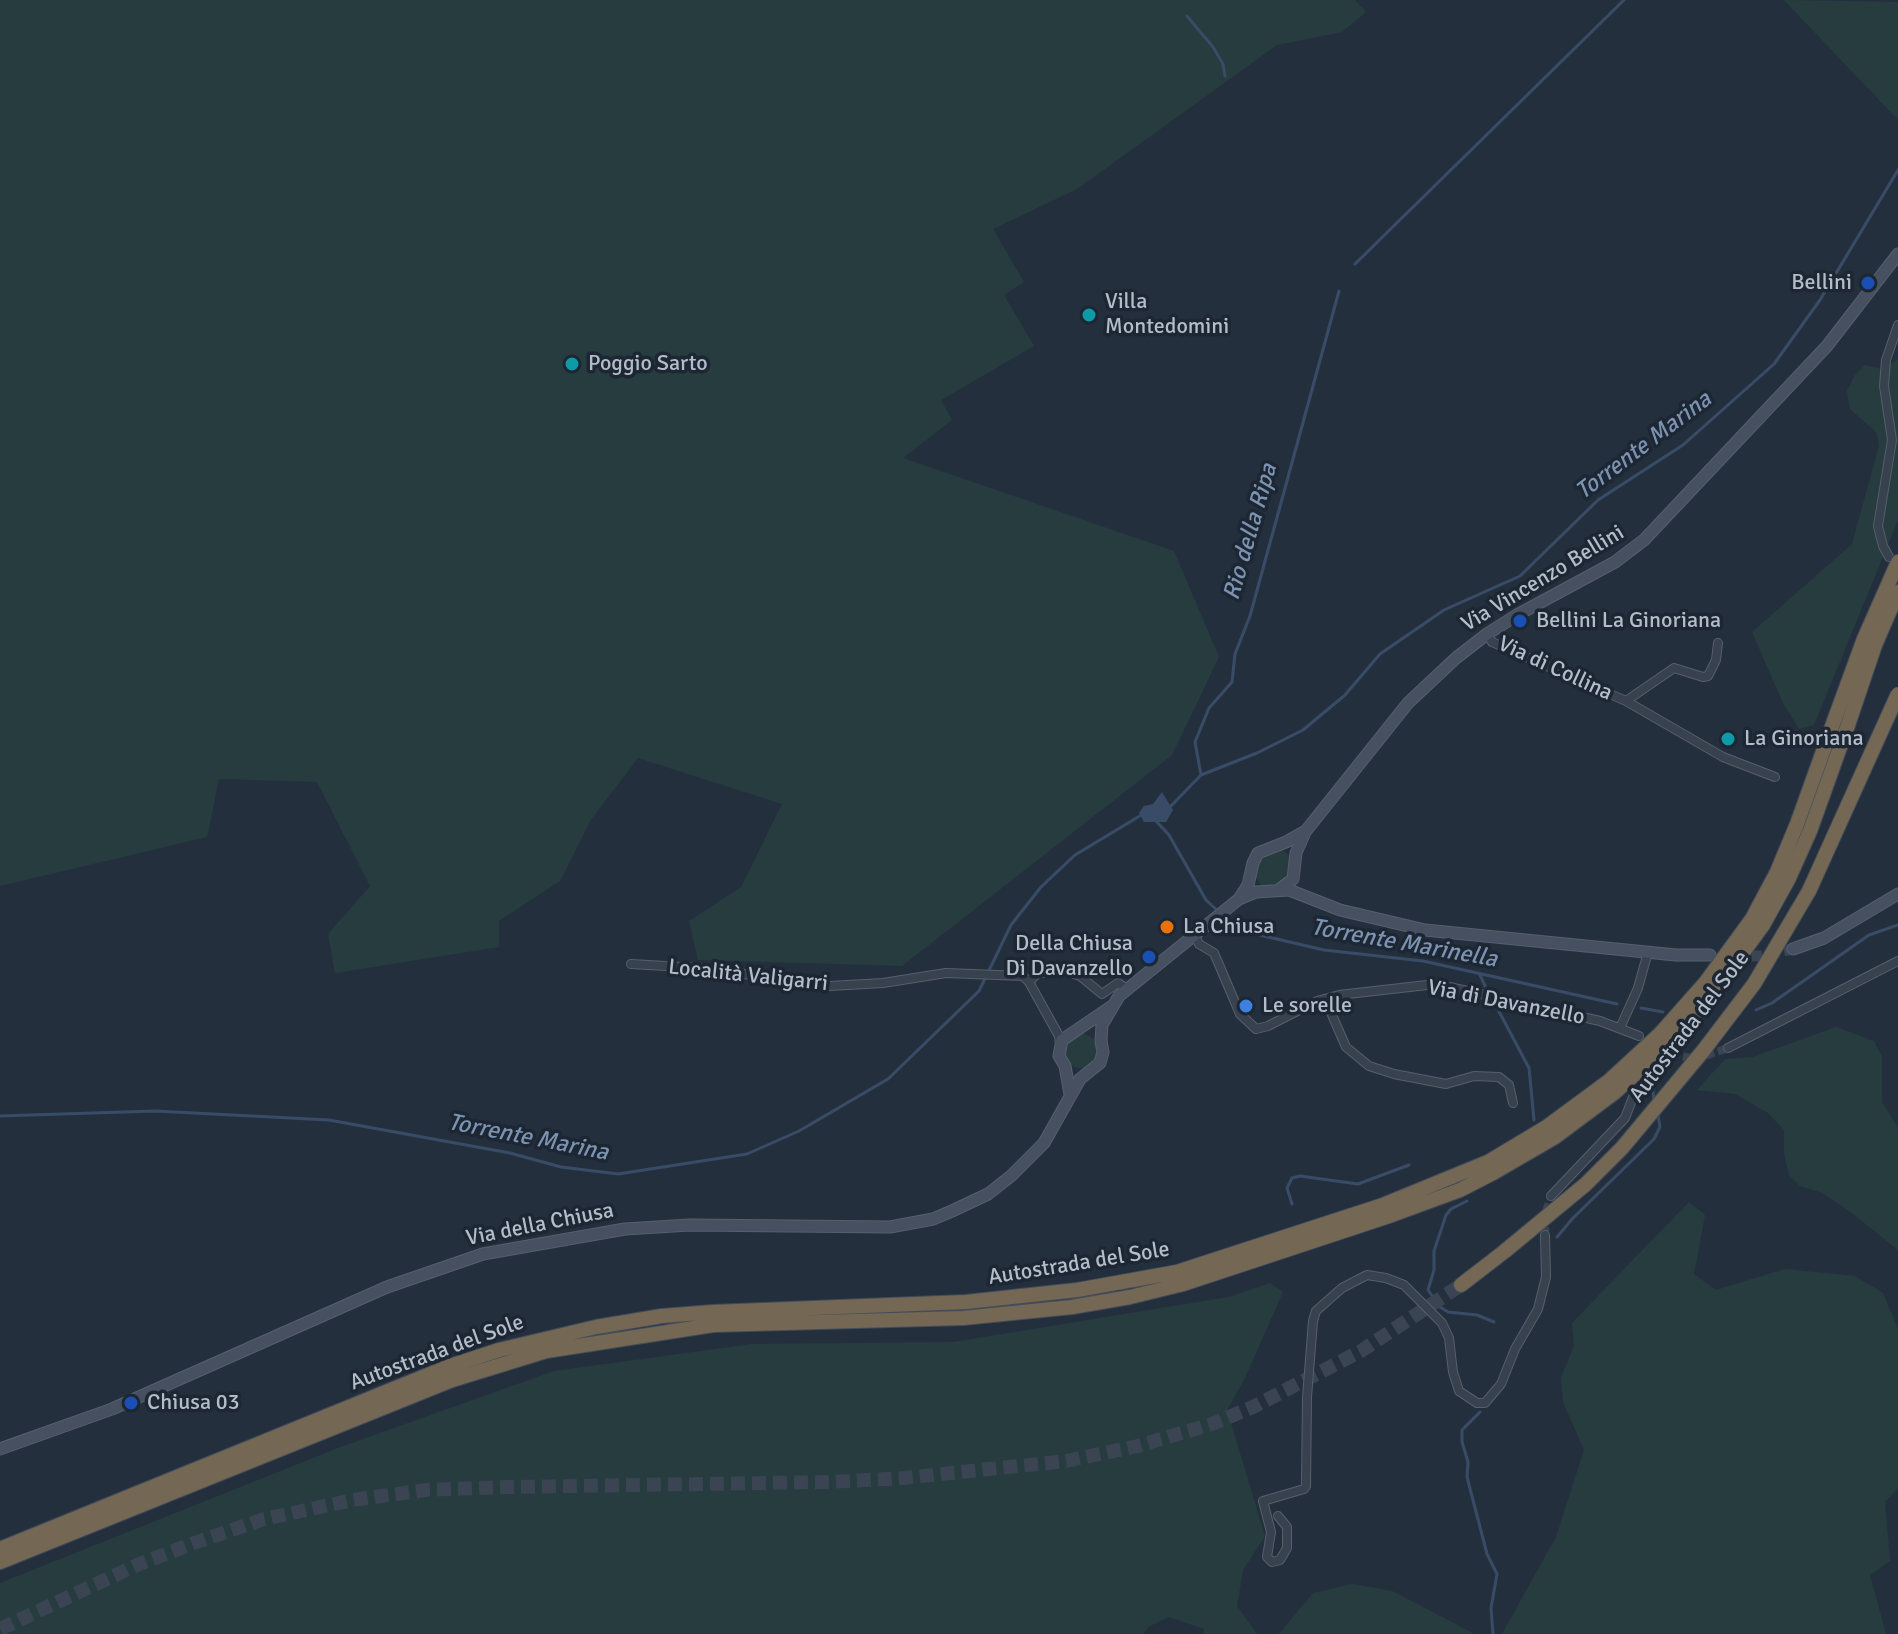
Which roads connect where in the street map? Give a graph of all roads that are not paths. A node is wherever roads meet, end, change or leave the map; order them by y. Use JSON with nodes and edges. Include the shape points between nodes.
{"nodes":[{"id":1,"x":1898,"y":254,"type":"edge"},
{"id":2,"x":1898,"y":325,"type":"edge"},
{"id":3,"x":1894,"y":560,"type":"edge"},
{"id":4,"x":1898,"y":592,"type":"edge"},
{"id":5,"x":1487,"y":634,"type":"junction"},
{"id":6,"x":1718,"y":643,"type":"dead end"},
{"id":7,"x":1898,"y":694,"type":"edge"},
{"id":8,"x":1626,"y":701,"type":"junction"},
{"id":9,"x":1841,"y":723,"type":"junction"},
{"id":10,"x":1775,"y":777,"type":"dead end"},
{"id":11,"x":1305,"y":832,"type":"junction"},
{"id":12,"x":1274,"y":847,"type":"junction"},
{"id":13,"x":1252,"y":869,"type":"junction"},
{"id":14,"x":1295,"y":869,"type":"junction"},
{"id":15,"x":1274,"y":890,"type":"junction"},
{"id":16,"x":1898,"y":894,"type":"edge"},
{"id":17,"x":1315,"y":901,"type":"junction"},
{"id":18,"x":1235,"y":902,"type":"junction"},
{"id":19,"x":1194,"y":934,"type":"junction"},
{"id":20,"x":1793,"y":949,"type":"tunnel mouth"},
{"id":21,"x":1648,"y":952,"type":"junction"},
{"id":22,"x":1710,"y":955,"type":"dead end"},
{"id":23,"x":1898,"y":961,"type":"edge"},
{"id":24,"x":631,"y":964,"type":"dead end"},
{"id":25,"x":1029,"y":982,"type":"junction"},
{"id":26,"x":1127,"y":989,"type":"junction"},
{"id":27,"x":1325,"y":999,"type":"junction"},
{"id":28,"x":1112,"y":1006,"type":"junction"},
{"id":29,"x":1053,"y":1026,"type":"junction"},
{"id":30,"x":1620,"y":1028,"type":"junction"},
{"id":31,"x":1073,"y":1031,"type":"junction"},
{"id":32,"x":1639,"y":1036,"type":"dead end"},
{"id":33,"x":1101,"y":1041,"type":"junction"},
{"id":34,"x":1060,"y":1045,"type":"junction"},
{"id":35,"x":1728,"y":1048,"type":"tunnel mouth"},
{"id":36,"x":1065,"y":1066,"type":"junction"},
{"id":37,"x":1086,"y":1073,"type":"junction"},
{"id":38,"x":1635,"y":1092,"type":"dead end"},
{"id":39,"x":1070,"y":1094,"type":"junction"},
{"id":40,"x":1513,"y":1103,"type":"dead end"},
{"id":41,"x":1551,"y":1196,"type":"tunnel mouth"},
{"id":42,"x":1545,"y":1235,"type":"tunnel mouth"},
{"id":43,"x":1461,"y":1285,"type":"tunnel mouth"},
{"id":44,"x":296,"y":1435,"type":"junction"},
{"id":45,"x":0,"y":1449,"type":"edge"},
{"id":46,"x":1278,"y":1516,"type":"dead end"},
{"id":47,"x":0,"y":1549,"type":"edge"},
{"id":48,"x":0,"y":1562,"type":"edge"}],
"edges":[{"from":1,"to":5,"type":"main road","name":"Via Vincenzo Bellini","via":[[1827,346],[1644,540]]},
{"from":2,"to":3,"type":"street","via":[[1886,360],[1892,440],[1878,526]]},
{"from":3,"to":9,"type":"highway","name":"Autostrada del Sole","via":[[1864,639]]},
{"from":4,"to":9,"type":"highway","name":"Autostrada del Sole"},
{"from":5,"to":8,"type":"street","name":"Via di Collina","via":[[1492,642]]},
{"from":5,"to":11,"type":"main road","name":"Via Vincenzo Bellini","via":[[1408,703]]},
{"from":6,"to":8,"type":"street","name":"Via di Collina","via":[[1708,676],[1674,668]]},
{"from":7,"to":43,"type":"highway","name":"Autostrada del Sole","bridge":true,"via":[[1809,891],[1754,984],[1622,1148],[1586,1184]]},
{"from":8,"to":10,"type":"street","name":"Via di Collina","via":[[1723,757]]},
{"from":9,"to":44,"type":"highway","name":"Autostrada del Sole","bridge":true,"via":[[1777,872],[1752,919],[1706,982],[1609,1081],[1490,1168],[1177,1272],[1077,1290],[966,1302],[662,1316],[450,1366]]},
{"from":11,"to":12,"type":"main road","name":"Via Vincenzo Bellini"},
{"from":11,"to":14,"type":"main road","name":"Via Vincenzo Bellini"},
{"from":12,"to":13,"type":"main road","name":"Via della Chiusa","via":[[1258,853]]},
{"from":12,"to":14,"type":"main road","via":[[1289,853]]},
{"from":13,"to":15,"type":"main road","via":[[1259,884]]},
{"from":13,"to":18,"type":"main road","name":"Via della Chiusa"},
{"from":14,"to":15,"type":"main road","name":"Via della Chiusa","via":[[1289,884]]},
{"from":14,"to":17,"type":"main road"},
{"from":15,"to":17,"type":"main road"},
{"from":15,"to":18,"type":"main road","name":"Via della Chiusa"},
{"from":16,"to":20,"type":"main road","via":[[1824,938]]},
{"from":17,"to":21,"type":"main road","via":[[1425,930]]},
{"from":18,"to":19,"type":"main road","name":"Via della Chiusa"},
{"from":19,"to":26,"type":"main road","name":"Via della Chiusa"},
{"from":19,"to":27,"type":"street","name":"Via di Davanzello","via":[[1214,953],[1240,1014],[1256,1029]]},
{"from":21,"to":22,"type":"main road"},
{"from":21,"to":30,"type":"street"},
{"from":23,"to":35,"type":"street"},
{"from":24,"to":25,"type":"street","name":"Località Valigarri","via":[[830,986],[961,972],[1017,975]]},
{"from":25,"to":26,"type":"street","via":[[1038,973],[1067,971],[1102,994],[1118,983]]},
{"from":25,"to":29,"type":"street"},
{"from":26,"to":28,"type":"main road","name":"Via della Chiusa"},
{"from":27,"to":30,"type":"street","name":"Via di Davanzello","via":[[1436,984]]},
{"from":27,"to":40,"type":"street","via":[[1346,1047],[1369,1066],[1446,1084],[1474,1076],[1499,1077],[1509,1085]]},
{"from":28,"to":31,"type":"main road","name":"Via della Chiusa"},
{"from":28,"to":33,"type":"main road","name":"Via della Chiusa"},
{"from":29,"to":31,"type":"street"},
{"from":29,"to":34,"type":"street"},
{"from":30,"to":32,"type":"street","name":"Via di Davanzello"},
{"from":31,"to":33,"type":"main road","via":[[1093,1033]]},
{"from":31,"to":34,"type":"main road","name":"Via della Chiusa"},
{"from":33,"to":37,"type":"main road","name":"Via della Chiusa","via":[[1100,1063]]},
{"from":34,"to":36,"type":"main road"},
{"from":36,"to":37,"type":"main road"},
{"from":36,"to":39,"type":"main road"},
{"from":37,"to":39,"type":"main road","name":"Via della Chiusa"},
{"from":38,"to":41,"type":"street","via":[[1616,1129]]},
{"from":39,"to":45,"type":"main road","name":"Via della Chiusa","via":[[1031,1158],[988,1194],[933,1219],[890,1227],[625,1229],[483,1254],[387,1287],[112,1409]]},
{"from":42,"to":46,"type":"street","via":[[1541,1300],[1501,1384],[1485,1403],[1459,1391],[1442,1323],[1404,1285],[1367,1275],[1342,1288],[1315,1314],[1306,1486],[1263,1501],[1271,1532],[1267,1557],[1272,1562],[1287,1548],[1287,1527]]},
{"from":44,"to":47,"type":"highway","name":"Autostrada del Sole"},
{"from":44,"to":48,"type":"highway","name":"Autostrada del Sole"}]}
